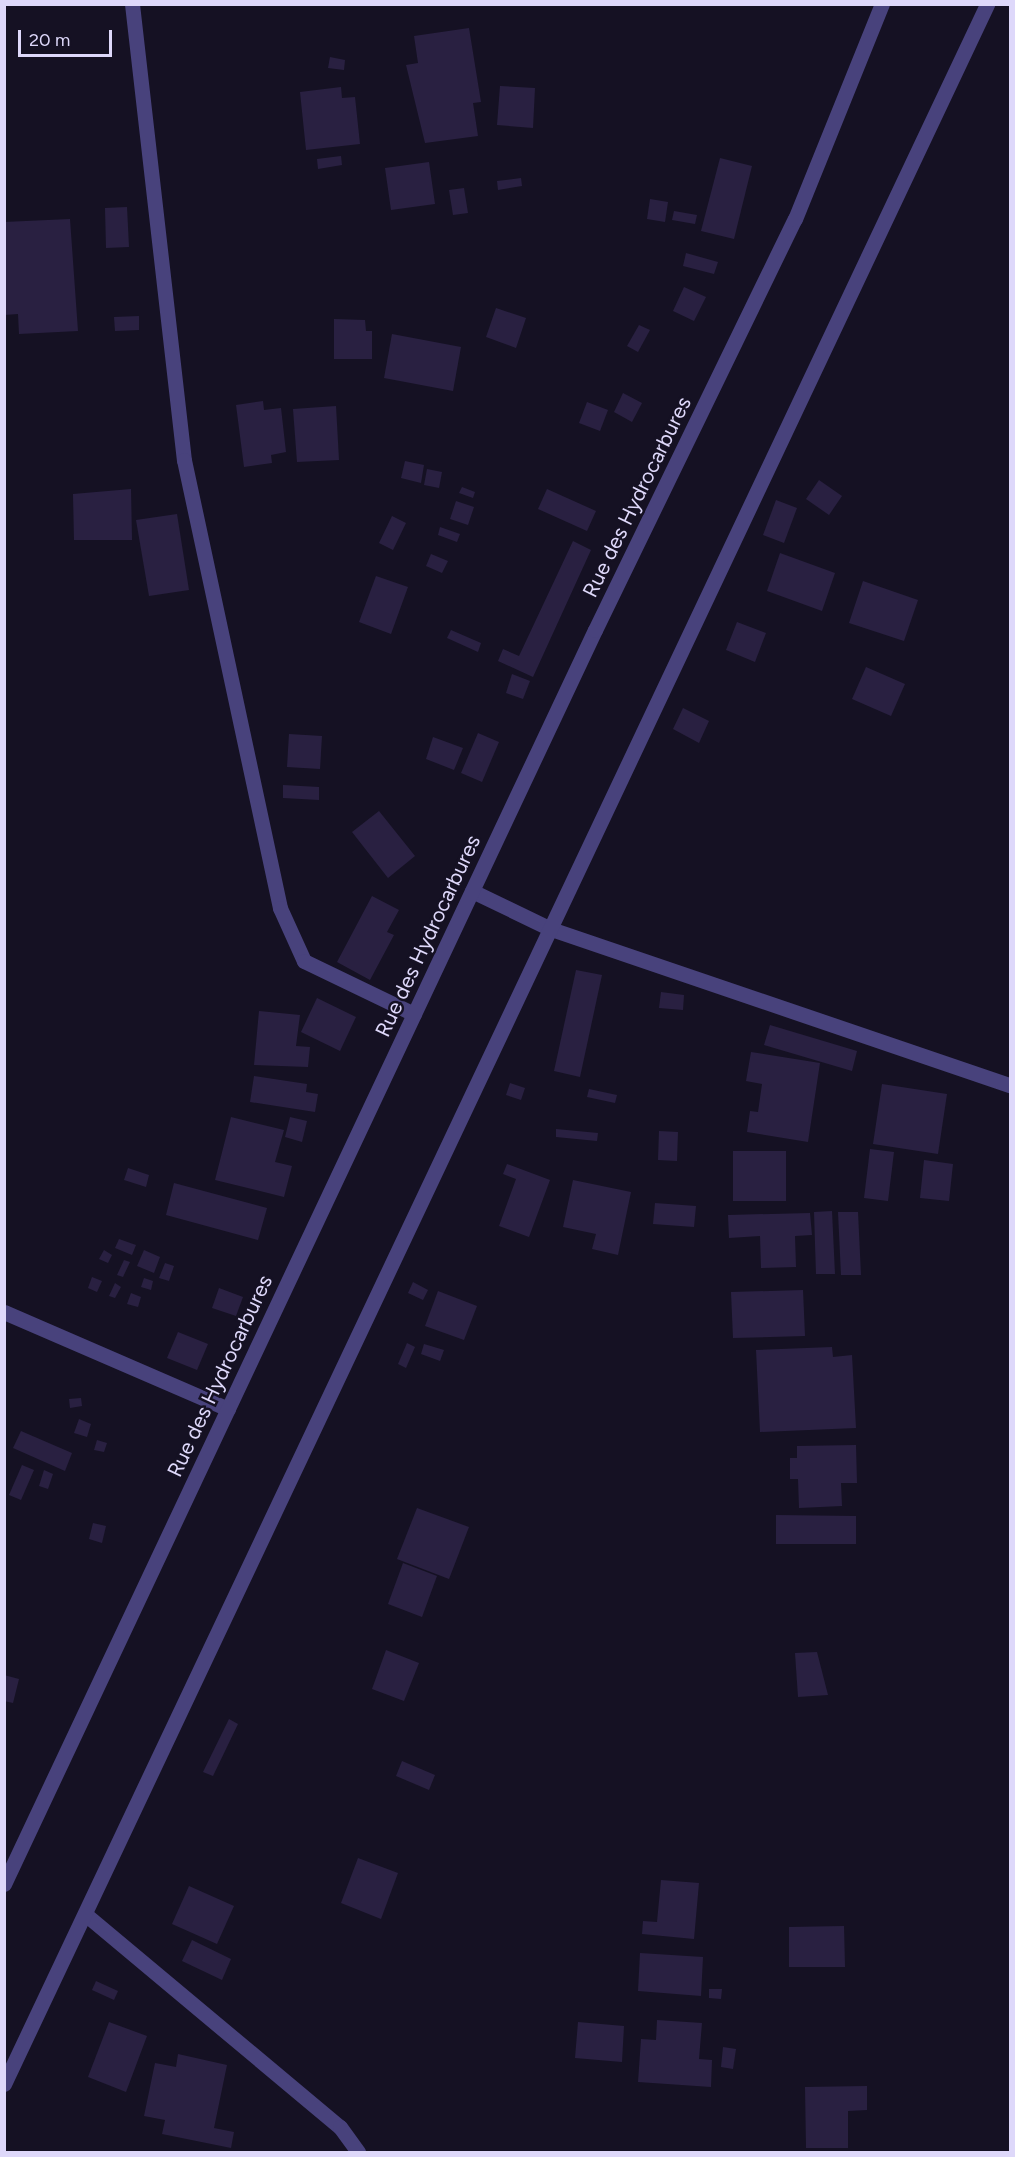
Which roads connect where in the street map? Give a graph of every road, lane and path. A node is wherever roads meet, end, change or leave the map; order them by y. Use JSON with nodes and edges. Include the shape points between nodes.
{"nodes":[{"id":1,"x":132,"y":4,"type":"edge"},
{"id":2,"x":882,"y":4,"type":"edge"},
{"id":3,"x":987,"y":4,"type":"edge"},
{"id":4,"x":472,"y":891,"type":"junction"},
{"id":5,"x":551,"y":928,"type":"junction"},
{"id":6,"x":414,"y":1014,"type":"junction"},
{"id":7,"x":1011,"y":1086,"type":"edge"},
{"id":8,"x":4,"y":1312,"type":"edge"},
{"id":9,"x":228,"y":1408,"type":"junction"},
{"id":10,"x":4,"y":1884,"type":"edge"},
{"id":11,"x":85,"y":1914,"type":"junction"},
{"id":12,"x":4,"y":2084,"type":"edge"},
{"id":13,"x":358,"y":2152,"type":"edge"}],
"edges":[{"from":1,"to":6,"type":"street","via":[[184,460],[280,908],[303,961]]},
{"from":2,"to":4,"type":"street","name":"Rue des Hydrocarbures","via":[[795,219]]},
{"from":3,"to":5,"type":"street"},
{"from":4,"to":5,"type":"street"},
{"from":4,"to":6,"type":"street","name":"Rue des Hydrocarbures"},
{"from":5,"to":7,"type":"street"},
{"from":5,"to":11,"type":"street"},
{"from":6,"to":9,"type":"street","name":"Rue des Hydrocarbures"},
{"from":8,"to":9,"type":"street"},
{"from":9,"to":10,"type":"street","name":"Rue des Hydrocarbures"},
{"from":11,"to":12,"type":"street"},
{"from":11,"to":13,"type":"street","via":[[340,2127]]}]}
